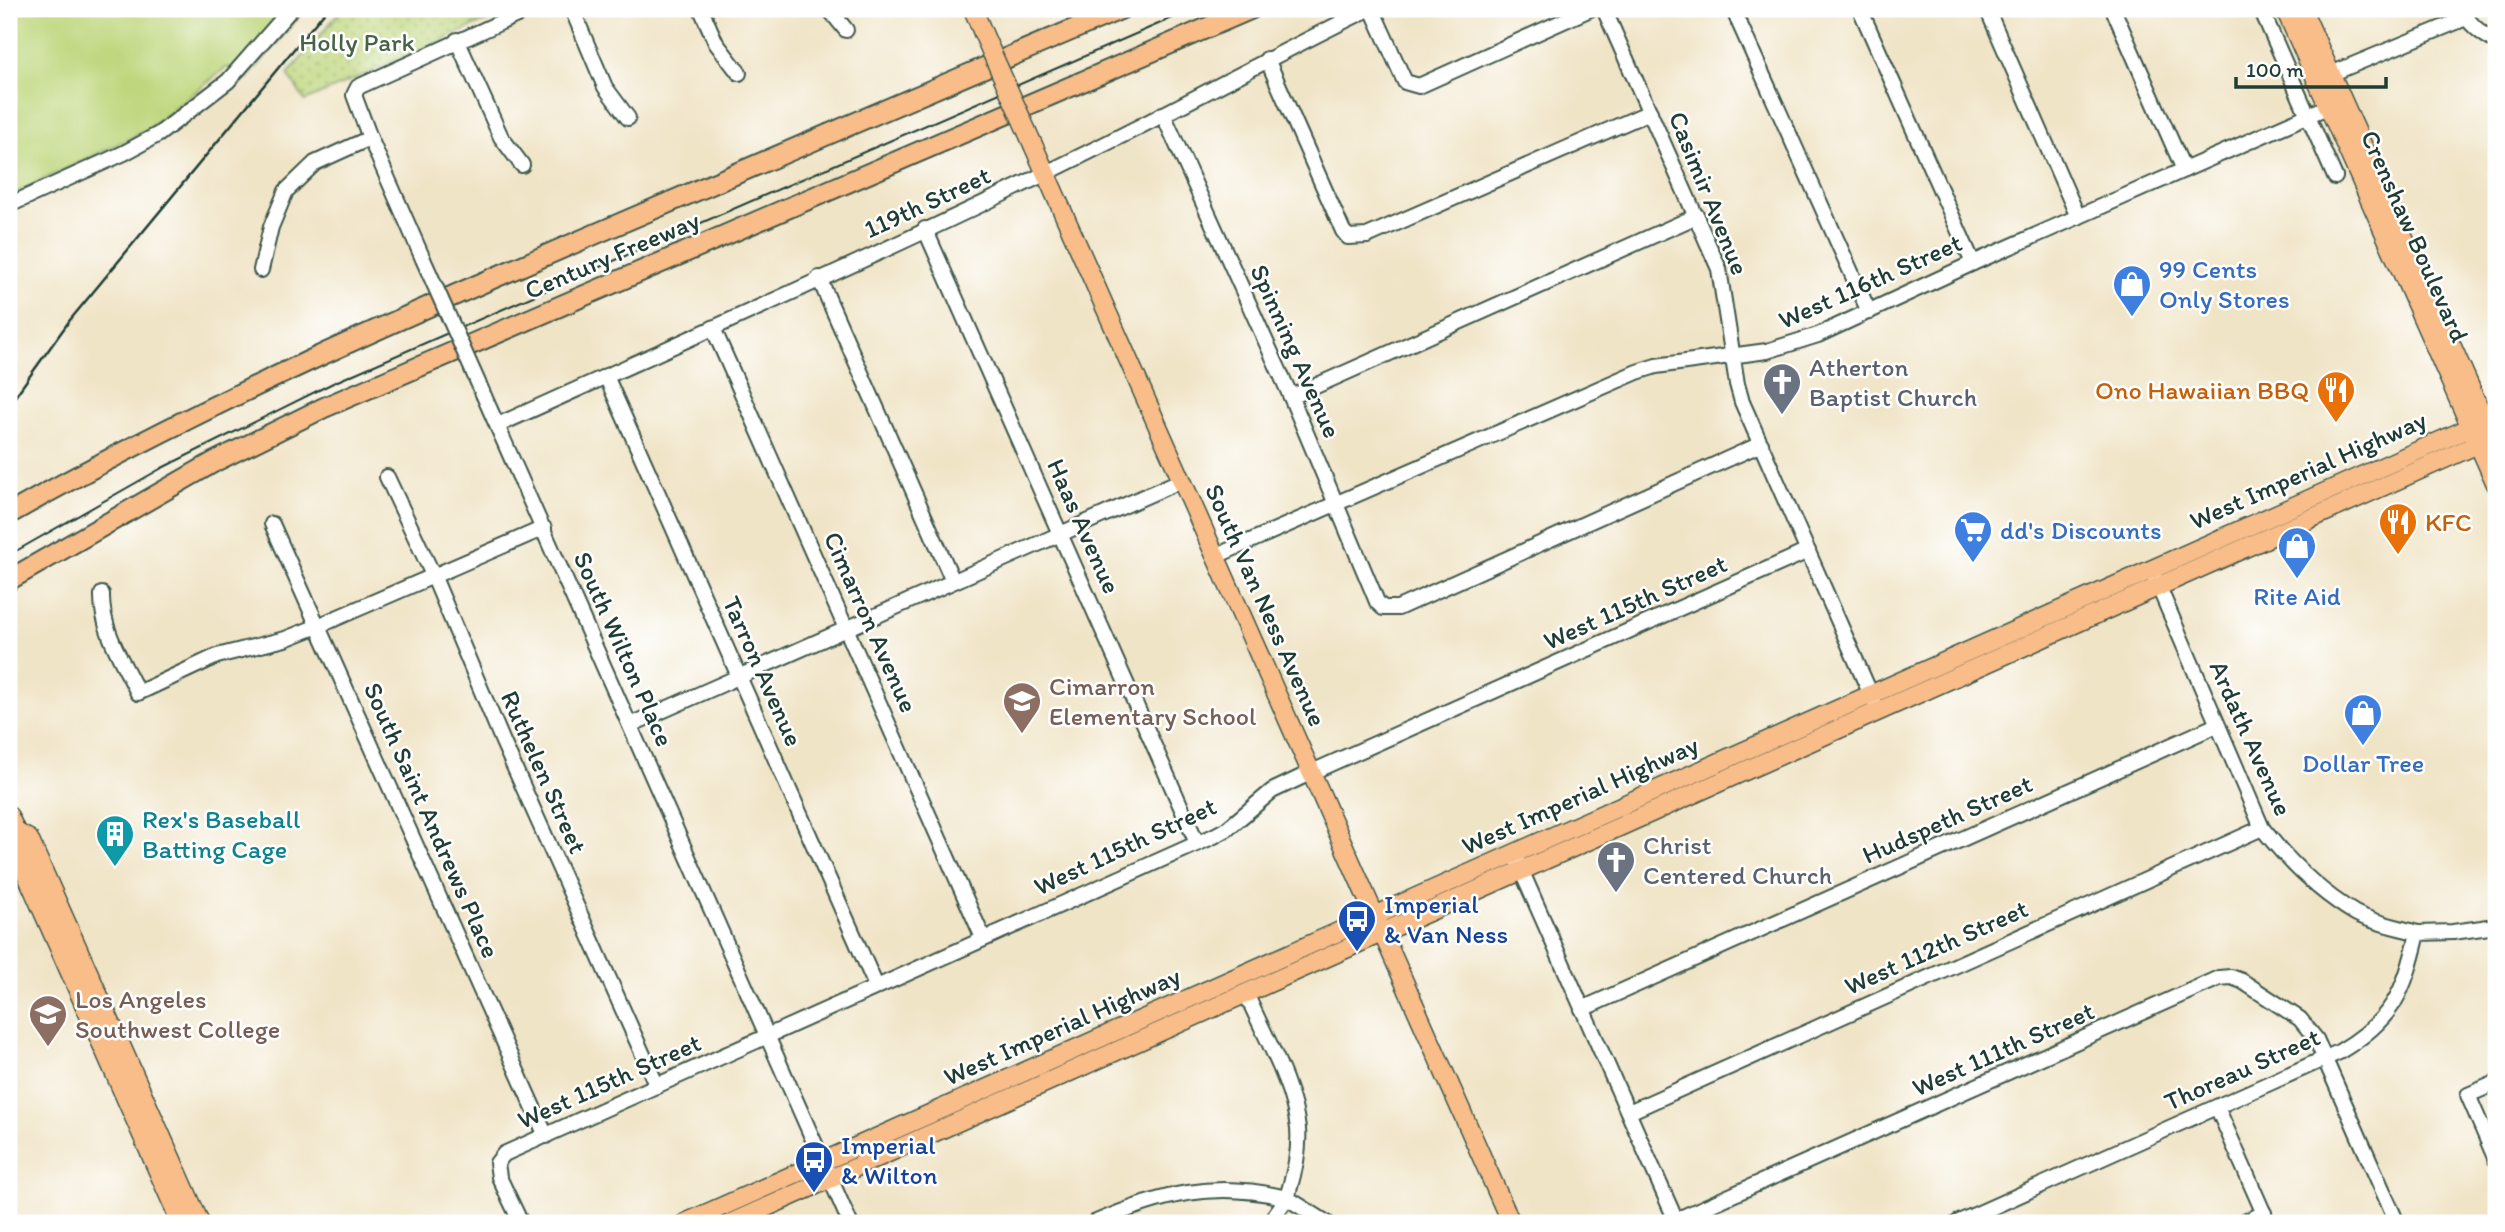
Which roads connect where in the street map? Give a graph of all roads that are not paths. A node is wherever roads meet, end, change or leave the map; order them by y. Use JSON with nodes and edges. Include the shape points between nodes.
{"nodes":[{"id":1,"x":291,"y":9,"type":"edge"},
{"id":2,"x":530,"y":9,"type":"edge"},
{"id":3,"x":572,"y":9,"type":"edge"},
{"id":4,"x":701,"y":9,"type":"edge"},
{"id":5,"x":829,"y":9,"type":"edge"},
{"id":6,"x":973,"y":9,"type":"edge"},
{"id":7,"x":1121,"y":9,"type":"edge"},
{"id":8,"x":1251,"y":9,"type":"edge"},
{"id":9,"x":1371,"y":9,"type":"edge"},
{"id":10,"x":1590,"y":9,"type":"edge"},
{"id":11,"x":1604,"y":9,"type":"edge"},
{"id":12,"x":1734,"y":9,"type":"edge"},
{"id":13,"x":1860,"y":9,"type":"edge"},
{"id":14,"x":1987,"y":9,"type":"edge"},
{"id":15,"x":2113,"y":9,"type":"edge"},
{"id":16,"x":2261,"y":9,"type":"edge"},
{"id":17,"x":2285,"y":9,"type":"edge"},
{"id":18,"x":2302,"y":9,"type":"edge"},
{"id":19,"x":2464,"y":13,"type":"edge"},
{"id":20,"x":846,"y":30,"type":"dead end"},
{"id":21,"x":457,"y":40,"type":"junction"},
{"id":22,"x":2496,"y":42,"type":"edge"},
{"id":23,"x":1268,"y":59,"type":"junction"},
{"id":24,"x":739,"y":73,"type":"dead end"},
{"id":25,"x":2323,"y":77,"type":"junction"},
{"id":26,"x":2335,"y":104,"type":"junction"},
{"id":27,"x":1650,"y":111,"type":"junction"},
{"id":28,"x":1163,"y":114,"type":"junction"},
{"id":29,"x":2308,"y":115,"type":"junction"},
{"id":30,"x":628,"y":118,"type":"dead end"},
{"id":31,"x":370,"y":138,"type":"junction"},
{"id":32,"x":522,"y":165,"type":"dead end"},
{"id":33,"x":2184,"y":170,"type":"junction"},
{"id":34,"x":1046,"y":173,"type":"junction"},
{"id":35,"x":2335,"y":177,"type":"dead end"},
{"id":36,"x":9,"y":205,"type":"edge"},
{"id":37,"x":1697,"y":216,"type":"junction"},
{"id":38,"x":2078,"y":217,"type":"junction"},
{"id":39,"x":925,"y":229,"type":"junction"},
{"id":40,"x":1973,"y":262,"type":"junction"},
{"id":41,"x":261,"y":270,"type":"dead end"},
{"id":42,"x":819,"y":278,"type":"junction"},
{"id":43,"x":1869,"y":312,"type":"junction"},
{"id":44,"x":713,"y":328,"type":"junction"},
{"id":45,"x":1733,"y":356,"type":"junction"},
{"id":46,"x":606,"y":376,"type":"junction"},
{"id":47,"x":1291,"y":397,"type":"junction"},
{"id":48,"x":498,"y":425,"type":"junction"},
{"id":49,"x":2488,"y":432,"type":"edge"},
{"id":50,"x":1761,"y":444,"type":"junction"},
{"id":51,"x":387,"y":477,"type":"dead end"},
{"id":52,"x":1182,"y":480,"type":"junction"},
{"id":53,"x":2496,"y":484,"type":"edge"},
{"id":54,"x":1336,"y":503,"type":"junction"},
{"id":55,"x":9,"y":514,"type":"edge"},
{"id":56,"x":272,"y":524,"type":"dead end"},
{"id":57,"x":544,"y":528,"type":"junction"},
{"id":58,"x":1060,"y":534,"type":"junction"},
{"id":59,"x":1808,"y":551,"type":"junction"},
{"id":60,"x":1216,"y":556,"type":"junction"},
{"id":61,"x":2152,"y":569,"type":"junction"},
{"id":62,"x":433,"y":575,"type":"junction"},
{"id":63,"x":9,"y":580,"type":"edge"},
{"id":64,"x":953,"y":581,"type":"junction"},
{"id":65,"x":2159,"y":587,"type":"junction"},
{"id":66,"x":102,"y":594,"type":"dead end"},
{"id":67,"x":318,"y":626,"type":"junction"},
{"id":68,"x":846,"y":629,"type":"junction"},
{"id":69,"x":739,"y":676,"type":"junction"},
{"id":70,"x":1871,"y":694,"type":"junction"},
{"id":71,"x":1879,"y":712,"type":"junction"},
{"id":72,"x":630,"y":725,"type":"junction"},
{"id":73,"x":2217,"y":725,"type":"junction"},
{"id":74,"x":1312,"y":772,"type":"junction"},
{"id":75,"x":12,"y":824,"type":"edge"},
{"id":76,"x":2262,"y":828,"type":"junction"},
{"id":77,"x":1197,"y":843,"type":"junction"},
{"id":78,"x":1514,"y":853,"type":"junction"},
{"id":79,"x":1521,"y":871,"type":"junction"},
{"id":80,"x":1376,"y":915,"type":"junction"},
{"id":81,"x":2496,"y":926,"type":"edge"},
{"id":82,"x":1382,"y":933,"type":"junction"},
{"id":83,"x":2418,"y":933,"type":"junction"},
{"id":84,"x":983,"y":938,"type":"junction"},
{"id":85,"x":876,"y":986,"type":"junction"},
{"id":86,"x":1246,"y":993,"type":"junction"},
{"id":87,"x":1582,"y":1009,"type":"junction"},
{"id":88,"x":768,"y":1037,"type":"junction"},
{"id":89,"x":2325,"y":1060,"type":"junction"},
{"id":90,"x":2496,"y":1083,"type":"edge"},
{"id":91,"x":657,"y":1086,"type":"junction"},
{"id":92,"x":2217,"y":1107,"type":"junction"},
{"id":93,"x":1629,"y":1112,"type":"junction"},
{"id":94,"x":547,"y":1136,"type":"junction"},
{"id":95,"x":2496,"y":1160,"type":"edge"},
{"id":96,"x":823,"y":1162,"type":"junction"},
{"id":97,"x":831,"y":1179,"type":"junction"},
{"id":98,"x":1287,"y":1198,"type":"junction"},
{"id":99,"x":2266,"y":1218,"type":"edge"},
{"id":100,"x":1677,"y":1222,"type":"edge"},
{"id":101,"x":181,"y":1223,"type":"edge"},
{"id":102,"x":200,"y":1223,"type":"edge"},
{"id":103,"x":521,"y":1223,"type":"edge"},
{"id":104,"x":685,"y":1223,"type":"edge"},
{"id":105,"x":731,"y":1223,"type":"edge"},
{"id":106,"x":850,"y":1223,"type":"edge"},
{"id":107,"x":1094,"y":1223,"type":"edge"},
{"id":108,"x":1269,"y":1223,"type":"edge"},
{"id":109,"x":1327,"y":1223,"type":"edge"},
{"id":110,"x":1511,"y":1223,"type":"edge"},
{"id":111,"x":1958,"y":1223,"type":"edge"},
{"id":112,"x":2242,"y":1223,"type":"edge"},
{"id":113,"x":2397,"y":1223,"type":"edge"}],
"edges":[{"from":1,"to":36,"type":"street","via":[[228,81],[159,134]]},
{"from":2,"to":21,"type":"street"},
{"from":3,"to":30,"type":"street","via":[[605,87]]},
{"from":4,"to":24,"type":"street","via":[[716,43]]},
{"from":5,"to":20,"type":"street"},
{"from":6,"to":34,"type":"main road","name":"South Van Ness Avenue","bridge":true},
{"from":7,"to":55,"type":"highway","name":"Century Freeway","via":[[355,340],[206,409]]},
{"from":8,"to":63,"type":"highway","name":"Century Freeway","via":[[323,408],[214,462]]},
{"from":9,"to":10,"type":"street","via":[[1405,82],[1419,86]]},
{"from":9,"to":23,"type":"street","name":"119th Street"},
{"from":11,"to":27,"type":"street","name":"Casimir Avenue"},
{"from":12,"to":43,"type":"street"},
{"from":13,"to":40,"type":"street"},
{"from":14,"to":38,"type":"street"},
{"from":15,"to":33,"type":"street"},
{"from":16,"to":29,"type":"street"},
{"from":17,"to":25,"type":"main road","name":"Crenshaw Boulevard"},
{"from":18,"to":25,"type":"main road","name":"Crenshaw Boulevard"},
{"from":19,"to":22,"type":"street","via":[[2477,30]]},
{"from":19,"to":25,"type":"street"},
{"from":21,"to":31,"type":"street","name":"South Wilton Place","via":[[358,87],[354,95]]},
{"from":21,"to":32,"type":"street","via":[[501,137]]},
{"from":23,"to":27,"type":"street","via":[[1348,237],[1367,236]]},
{"from":23,"to":28,"type":"street","name":"119th Street"},
{"from":25,"to":26,"type":"main road","name":"Crenshaw Boulevard"},
{"from":26,"to":29,"type":"street","name":"West 116th Street"},
{"from":26,"to":49,"type":"main road","name":"Crenshaw Boulevard"},
{"from":27,"to":37,"type":"street","name":"Casimir Avenue"},
{"from":28,"to":34,"type":"street","name":"119th Street"},
{"from":28,"to":47,"type":"street","name":"Spinning Avenue"},
{"from":29,"to":33,"type":"street","name":"West 116th Street"},
{"from":29,"to":35,"type":"street"},
{"from":31,"to":41,"type":"street","via":[[315,163],[286,191]]},
{"from":31,"to":48,"type":"street","name":"South Wilton Place","bridge":true},
{"from":33,"to":38,"type":"street","name":"West 116th Street"},
{"from":34,"to":39,"type":"street","name":"119th Street"},
{"from":34,"to":52,"type":"main road","name":"South Van Ness Avenue"},
{"from":37,"to":45,"type":"street","name":"Casimir Avenue","via":[[1718,269]]},
{"from":37,"to":47,"type":"street"},
{"from":38,"to":40,"type":"street","name":"West 116th Street"},
{"from":39,"to":42,"type":"street","name":"119th Street"},
{"from":39,"to":58,"type":"street","name":"Haas Avenue"},
{"from":40,"to":43,"type":"street","name":"West 116th Street"},
{"from":42,"to":44,"type":"street","name":"119th Street"},
{"from":42,"to":64,"type":"street"},
{"from":43,"to":45,"type":"street","name":"West 116th Street","via":[[1794,343]]},
{"from":44,"to":46,"type":"street","name":"119th Street"},
{"from":44,"to":68,"type":"street","name":"Cimarron Avenue"},
{"from":45,"to":50,"type":"street","name":"Casimir Avenue","via":[[1737,384]]},
{"from":45,"to":54,"type":"street","name":"West 116th Street","via":[[1637,372]]},
{"from":46,"to":48,"type":"street","name":"119th Street"},
{"from":46,"to":69,"type":"street","name":"Tarron Avenue"},
{"from":47,"to":54,"type":"street","name":"Spinning Avenue"},
{"from":48,"to":57,"type":"street","name":"South Wilton Place"},
{"from":49,"to":53,"type":"main road","name":"Crenshaw Boulevard"},
{"from":49,"to":61,"type":"main road","name":"West Imperial Highway"},
{"from":49,"to":65,"type":"main road","name":"West Imperial Highway"},
{"from":50,"to":54,"type":"street","name":"Spinning Avenue","via":[[1398,608],[1383,608],[1377,601]]},
{"from":50,"to":59,"type":"street","name":"Casimir Avenue"},
{"from":51,"to":62,"type":"street","name":"Ruthelen Street"},
{"from":52,"to":58,"type":"street"},
{"from":52,"to":60,"type":"main road","name":"South Van Ness Avenue"},
{"from":54,"to":60,"type":"street","name":"West 116th Street"},
{"from":56,"to":67,"type":"street","name":"South Saint Andrews Place"},
{"from":57,"to":62,"type":"street"},
{"from":57,"to":72,"type":"street","name":"South Wilton Place"},
{"from":58,"to":64,"type":"street"},
{"from":58,"to":77,"type":"street","name":"Haas Avenue"},
{"from":59,"to":70,"type":"street","name":"Casimir Avenue"},
{"from":59,"to":74,"type":"street","name":"West 115th Street"},
{"from":60,"to":74,"type":"main road","name":"South Van Ness Avenue"},
{"from":61,"to":65,"type":"street","name":"Ardath Avenue"},
{"from":61,"to":70,"type":"main road","name":"West Imperial Highway"},
{"from":62,"to":67,"type":"street"},
{"from":62,"to":91,"type":"street","name":"Ruthelen Street"},
{"from":64,"to":68,"type":"street"},
{"from":65,"to":71,"type":"main road","name":"West Imperial Highway"},
{"from":65,"to":73,"type":"street","name":"Ardath Avenue"},
{"from":66,"to":67,"type":"street","via":[[106,626],[138,693],[217,656]]},
{"from":67,"to":94,"type":"street","name":"South Saint Andrews Place"},
{"from":68,"to":69,"type":"street"},
{"from":68,"to":84,"type":"street","name":"Cimarron Avenue"},
{"from":69,"to":72,"type":"street"},
{"from":69,"to":85,"type":"street","name":"Tarron Avenue"},
{"from":70,"to":71,"type":"street","name":"Casimir Avenue"},
{"from":70,"to":78,"type":"main road","name":"West Imperial Highway"},
{"from":71,"to":79,"type":"main road","name":"West Imperial Highway"},
{"from":72,"to":88,"type":"street","name":"South Wilton Place"},
{"from":73,"to":76,"type":"street","name":"Ardath Avenue"},
{"from":73,"to":87,"type":"street","name":"Hudspeth Street"},
{"from":74,"to":77,"type":"street","name":"West 115th Street","via":[[1272,791],[1227,829]]},
{"from":74,"to":80,"type":"main road","name":"South Van Ness Avenue"},
{"from":75,"to":101,"type":"main road","via":[[13,846]]},
{"from":75,"to":102,"type":"main road","via":[[29,839]]},
{"from":76,"to":83,"type":"street","name":"Ardath Avenue","via":[[2305,876],[2356,913]]},
{"from":76,"to":93,"type":"street","name":"West 112th Street"},
{"from":77,"to":84,"type":"street","name":"West 115th Street"},
{"from":78,"to":79,"type":"street"},
{"from":78,"to":80,"type":"main road","name":"West Imperial Highway"},
{"from":79,"to":82,"type":"main road","name":"West Imperial Highway"},
{"from":79,"to":87,"type":"street"},
{"from":80,"to":82,"type":"main road","name":"South Van Ness Avenue"},
{"from":80,"to":96,"type":"main road","name":"West Imperial Highway"},
{"from":81,"to":83,"type":"street"},
{"from":82,"to":86,"type":"main road","name":"West Imperial Highway"},
{"from":82,"to":110,"type":"main road","name":"South Van Ness Avenue"},
{"from":83,"to":89,"type":"street","name":"Thoreau Street","via":[[2401,990],[2389,1012],[2366,1036]]},
{"from":84,"to":85,"type":"street","name":"West 115th Street"},
{"from":85,"to":88,"type":"street","name":"West 115th Street"},
{"from":86,"to":97,"type":"main road","name":"West Imperial Highway"},
{"from":86,"to":98,"type":"street","via":[[1295,1111],[1298,1150]]},
{"from":87,"to":93,"type":"street"},
{"from":88,"to":91,"type":"street","name":"West 115th Street"},
{"from":88,"to":96,"type":"street","name":"South Wilton Place"},
{"from":89,"to":92,"type":"street","name":"Thoreau Street"},
{"from":89,"to":100,"type":"street","name":"West 111th Street","via":[[2300,1019],[2242,981],[2219,978]]},
{"from":89,"to":113,"type":"street"},
{"from":90,"to":95,"type":"street","via":[[2468,1095]]},
{"from":91,"to":94,"type":"street","name":"West 115th Street"},
{"from":92,"to":99,"type":"street"},
{"from":92,"to":111,"type":"street","name":"Thoreau Street"},
{"from":93,"to":100,"type":"street"},
{"from":94,"to":103,"type":"street","name":"West 115th Street","via":[[504,1154],[498,1163],[499,1177]]},
{"from":96,"to":97,"type":"street","name":"South Wilton Place"},
{"from":96,"to":104,"type":"main road","name":"West Imperial Highway"},
{"from":97,"to":105,"type":"main road","name":"West Imperial Highway"},
{"from":97,"to":106,"type":"street","name":"South Wilton Place"},
{"from":98,"to":107,"type":"street","via":[[1225,1188],[1192,1192]]},
{"from":98,"to":108,"type":"street"},
{"from":98,"to":109,"type":"street"},
{"from":99,"to":112,"type":"street"}]}
